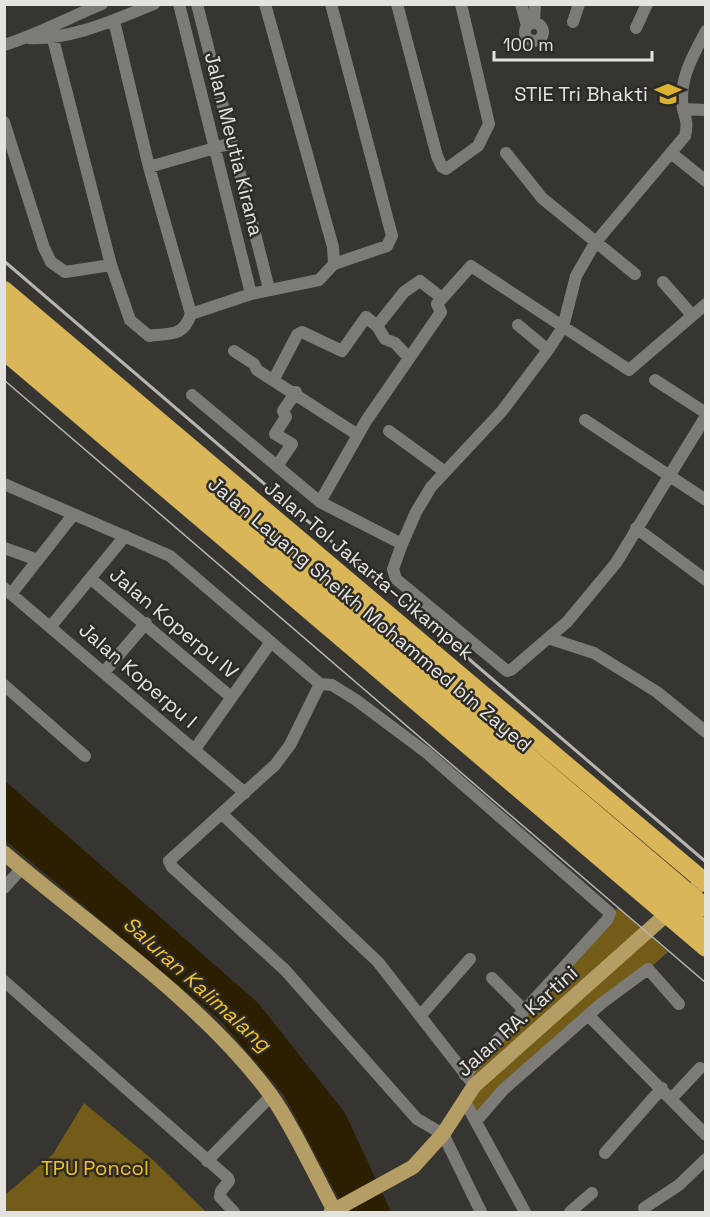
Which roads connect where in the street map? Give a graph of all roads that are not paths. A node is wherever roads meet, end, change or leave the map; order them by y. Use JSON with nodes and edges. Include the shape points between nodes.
{"nodes":[{"id":1,"x":102,"y":4,"type":"edge"},
{"id":2,"x":154,"y":4,"type":"edge"},
{"id":3,"x":179,"y":4,"type":"edge"},
{"id":4,"x":198,"y":4,"type":"edge"},
{"id":5,"x":265,"y":4,"type":"edge"},
{"id":6,"x":330,"y":4,"type":"edge"},
{"id":7,"x":396,"y":4,"type":"edge"},
{"id":8,"x":461,"y":4,"type":"edge"},
{"id":9,"x":521,"y":4,"type":"edge"},
{"id":10,"x":535,"y":4,"type":"edge"},
{"id":11,"x":579,"y":4,"type":"edge"},
{"id":12,"x":647,"y":4,"type":"edge"},
{"id":13,"x":114,"y":21,"type":"junction"},
{"id":14,"x":573,"y":22,"type":"dead end"},
{"id":15,"x":636,"y":28,"type":"dead end"},
{"id":16,"x":705,"y":31,"type":"edge"},
{"id":17,"x":28,"y":38,"type":"junction"},
{"id":18,"x":52,"y":39,"type":"junction"},
{"id":19,"x":4,"y":45,"type":"edge"},
{"id":20,"x":683,"y":109,"type":"junction"},
{"id":21,"x":705,"y":110,"type":"edge"},
{"id":22,"x":4,"y":122,"type":"edge"},
{"id":23,"x":232,"y":143,"type":"junction"},
{"id":24,"x":215,"y":148,"type":"junction"},
{"id":25,"x":506,"y":153,"type":"dead end"},
{"id":26,"x":671,"y":153,"type":"junction"},
{"id":27,"x":149,"y":167,"type":"junction"},
{"id":28,"x":705,"y":181,"type":"edge"},
{"id":29,"x":595,"y":243,"type":"junction"},
{"id":30,"x":334,"y":264,"type":"junction"},
{"id":31,"x":111,"y":265,"type":"junction"},
{"id":32,"x":635,"y":274,"type":"dead end"},
{"id":33,"x":663,"y":282,"type":"dead end"},
{"id":34,"x":268,"y":289,"type":"junction"},
{"id":35,"x":4,"y":290,"type":"edge"},
{"id":36,"x":251,"y":294,"type":"junction"},
{"id":37,"x":442,"y":298,"type":"junction"},
{"id":38,"x":705,"y":304,"type":"edge"},
{"id":39,"x":4,"y":310,"type":"edge"},
{"id":40,"x":192,"y":314,"type":"junction"},
{"id":41,"x":692,"y":315,"type":"junction"},
{"id":42,"x":518,"y":325,"type":"dead end"},
{"id":43,"x":377,"y":326,"type":"junction"},
{"id":44,"x":563,"y":327,"type":"junction"},
{"id":45,"x":4,"y":332,"type":"edge"},
{"id":46,"x":548,"y":350,"type":"junction"},
{"id":47,"x":4,"y":351,"type":"edge"},
{"id":48,"x":234,"y":351,"type":"dead end"},
{"id":49,"x":409,"y":358,"type":"junction"},
{"id":50,"x":274,"y":379,"type":"junction"},
{"id":51,"x":655,"y":380,"type":"dead end"},
{"id":52,"x":296,"y":392,"type":"junction"},
{"id":53,"x":192,"y":395,"type":"dead end"},
{"id":54,"x":705,"y":414,"type":"edge"},
{"id":55,"x":585,"y":420,"type":"dead end"},
{"id":56,"x":389,"y":431,"type":"dead end"},
{"id":57,"x":358,"y":435,"type":"junction"},
{"id":58,"x":277,"y":466,"type":"junction"},
{"id":59,"x":444,"y":471,"type":"junction"},
{"id":60,"x":669,"y":476,"type":"junction"},
{"id":61,"x":4,"y":484,"type":"edge"},
{"id":62,"x":705,"y":500,"type":"edge"},
{"id":63,"x":320,"y":502,"type":"junction"},
{"id":64,"x":73,"y":515,"type":"junction"},
{"id":65,"x":636,"y":528,"type":"junction"},
{"id":66,"x":125,"y":536,"type":"junction"},
{"id":67,"x":402,"y":544,"type":"junction"},
{"id":68,"x":4,"y":548,"type":"edge"},
{"id":69,"x":38,"y":560,"type":"junction"},
{"id":70,"x":92,"y":579,"type":"junction"},
{"id":71,"x":705,"y":580,"type":"edge"},
{"id":72,"x":8,"y":591,"type":"edge"},
{"id":73,"x":146,"y":623,"type":"junction"},
{"id":74,"x":51,"y":626,"type":"junction"},
{"id":75,"x":548,"y":638,"type":"junction"},
{"id":76,"x":272,"y":642,"type":"junction"},
{"id":77,"x":105,"y":671,"type":"junction"},
{"id":78,"x":320,"y":684,"type":"junction"},
{"id":79,"x":4,"y":685,"type":"edge"},
{"id":80,"x":231,"y":697,"type":"junction"},
{"id":81,"x":705,"y":732,"type":"edge"},
{"id":82,"x":195,"y":749,"type":"junction"},
{"id":83,"x":86,"y":756,"type":"dead end"},
{"id":84,"x":246,"y":793,"type":"junction"},
{"id":85,"x":222,"y":814,"type":"junction"},
{"id":86,"x":4,"y":853,"type":"edge"},
{"id":87,"x":22,"y":868,"type":"junction"},
{"id":88,"x":705,"y":881,"type":"edge"},
{"id":89,"x":4,"y":888,"type":"edge"},
{"id":90,"x":705,"y":908,"type":"edge"},
{"id":91,"x":705,"y":931,"type":"edge"},
{"id":92,"x":705,"y":948,"type":"edge"},
{"id":93,"x":470,"y":959,"type":"dead end"},
{"id":94,"x":492,"y":978,"type":"dead end"},
{"id":95,"x":4,"y":981,"type":"edge"},
{"id":96,"x":679,"y":1004,"type":"dead end"},
{"id":97,"x":524,"y":1010,"type":"junction"},
{"id":98,"x":420,"y":1016,"type":"junction"},
{"id":99,"x":589,"y":1016,"type":"junction"},
{"id":100,"x":700,"y":1068,"type":"dead end"},
{"id":101,"x":470,"y":1080,"type":"junction"},
{"id":102,"x":662,"y":1088,"type":"junction"},
{"id":103,"x":272,"y":1096,"type":"junction"},
{"id":104,"x":671,"y":1099,"type":"junction"},
{"id":105,"x":464,"y":1100,"type":"junction"},
{"id":106,"x":477,"y":1120,"type":"junction"},
{"id":107,"x":443,"y":1134,"type":"junction"},
{"id":108,"x":705,"y":1135,"type":"edge"},
{"id":109,"x":605,"y":1153,"type":"dead end"},
{"id":110,"x":705,"y":1159,"type":"edge"},
{"id":111,"x":207,"y":1161,"type":"junction"},
{"id":112,"x":592,"y":1193,"type":"dead end"},
{"id":113,"x":644,"y":1208,"type":"dead end"},
{"id":114,"x":335,"y":1210,"type":"edge"},
{"id":115,"x":234,"y":1212,"type":"edge"},
{"id":116,"x":481,"y":1212,"type":"edge"},
{"id":117,"x":525,"y":1212,"type":"edge"},
{"id":118,"x":570,"y":1212,"type":"edge"}],
"edges":[{"from":1,"to":17,"type":"street"},
{"from":2,"to":13,"type":"street"},
{"from":3,"to":24,"type":"street","name":"Jalan Meutia Kirana"},
{"from":4,"to":23,"type":"street","name":"Jalan Meutia Kirana"},
{"from":5,"to":30,"type":"street","via":[[333,247]]},
{"from":6,"to":30,"type":"street","via":[[392,236],[387,246]]},
{"from":7,"to":8,"type":"street","via":[[437,156],[446,169],[478,146],[489,124]]},
{"from":9,"to":10,"type":"street","via":[[530,24]]},
{"from":11,"to":14,"type":"street"},
{"from":12,"to":15,"type":"street"},
{"from":13,"to":18,"type":"street"},
{"from":13,"to":27,"type":"street"},
{"from":16,"to":20,"type":"street","via":[[684,76]]},
{"from":17,"to":18,"type":"street"},
{"from":17,"to":19,"type":"street"},
{"from":18,"to":31,"type":"street"},
{"from":20,"to":21,"type":"street"},
{"from":20,"to":26,"type":"street","via":[[688,120],[685,136]]},
{"from":22,"to":31,"type":"street","via":[[51,262],[64,273]]},
{"from":23,"to":24,"type":"street"},
{"from":23,"to":34,"type":"street","name":"Jalan Meutia Kirana"},
{"from":24,"to":27,"type":"street"},
{"from":24,"to":36,"type":"street","name":"Jalan Meutia Kirana"},
{"from":25,"to":29,"type":"street","via":[[542,198]]},
{"from":26,"to":28,"type":"street"},
{"from":26,"to":29,"type":"street"},
{"from":27,"to":40,"type":"street"},
{"from":29,"to":32,"type":"street"},
{"from":29,"to":44,"type":"street","via":[[576,276]]},
{"from":30,"to":34,"type":"street","via":[[319,280]]},
{"from":31,"to":40,"type":"street","via":[[130,320],[149,336],[180,332]]},
{"from":33,"to":41,"type":"street"},
{"from":34,"to":36,"type":"street"},
{"from":35,"to":88,"type":"highway","name":"Jalan Tol Jakarta–Cikampek"},
{"from":36,"to":40,"type":"street"},
{"from":37,"to":43,"type":"street","via":[[420,281],[405,292]]},
{"from":37,"to":44,"type":"street","via":[[471,266]]},
{"from":37,"to":49,"type":"street","via":[[437,304],[441,312]]},
{"from":38,"to":41,"type":"street"},
{"from":39,"to":90,"type":"highway","name":"Jalan Layang Sheikh Mohammed bin Zayed"},
{"from":41,"to":44,"type":"street","via":[[629,370]]},
{"from":42,"to":46,"type":"street"},
{"from":43,"to":49,"type":"street","via":[[385,339],[395,343]]},
{"from":43,"to":50,"type":"street","via":[[366,317],[342,351],[302,333],[297,335]]},
{"from":44,"to":46,"type":"street"},
{"from":45,"to":91,"type":"highway","name":"Jalan Layang Sheikh Mohammed bin Zayed"},
{"from":46,"to":59,"type":"street","via":[[502,411]]},
{"from":47,"to":92,"type":"highway"},
{"from":48,"to":50,"type":"street"},
{"from":49,"to":57,"type":"street"},
{"from":50,"to":52,"type":"street"},
{"from":51,"to":54,"type":"street"},
{"from":52,"to":57,"type":"street"},
{"from":52,"to":58,"type":"street","via":[[283,411],[286,417],[275,434],[292,444]]},
{"from":53,"to":58,"type":"street"},
{"from":54,"to":60,"type":"street"},
{"from":55,"to":60,"type":"street"},
{"from":56,"to":59,"type":"street"},
{"from":57,"to":63,"type":"street"},
{"from":58,"to":63,"type":"street"},
{"from":59,"to":67,"type":"street","via":[[416,512]]},
{"from":60,"to":62,"type":"street"},
{"from":60,"to":65,"type":"street"},
{"from":61,"to":64,"type":"street"},
{"from":63,"to":67,"type":"street"},
{"from":64,"to":66,"type":"street"},
{"from":64,"to":69,"type":"street"},
{"from":65,"to":71,"type":"street"},
{"from":65,"to":75,"type":"street","via":[[616,562],[567,622]]},
{"from":66,"to":70,"type":"street"},
{"from":66,"to":76,"type":"street","via":[[170,556]]},
{"from":67,"to":75,"type":"street","via":[[393,568],[396,579],[507,670],[512,670]]},
{"from":68,"to":69,"type":"street"},
{"from":69,"to":72,"type":"street"},
{"from":70,"to":73,"type":"street","name":"Jalan Koperpu IV"},
{"from":70,"to":74,"type":"street"},
{"from":72,"to":74,"type":"street","name":"Jalan Koperpu I"},
{"from":73,"to":77,"type":"street"},
{"from":73,"to":80,"type":"street","name":"Jalan Koperpu IV"},
{"from":74,"to":77,"type":"street","name":"Jalan Koperpu I"},
{"from":75,"to":81,"type":"street","via":[[600,657],[657,692]]},
{"from":76,"to":78,"type":"street"},
{"from":76,"to":80,"type":"street"},
{"from":77,"to":82,"type":"street","name":"Jalan Koperpu I"},
{"from":78,"to":84,"type":"street","via":[[284,755]]},
{"from":78,"to":97,"type":"street","via":[[332,685],[356,700],[427,753],[610,913]]},
{"from":79,"to":83,"type":"street"},
{"from":80,"to":82,"type":"street"},
{"from":82,"to":84,"type":"street","name":"Jalan Koperpu I"},
{"from":84,"to":85,"type":"street"},
{"from":85,"to":98,"type":"street","via":[[378,962]]},
{"from":85,"to":107,"type":"street","via":[[170,858],[172,867],[302,988],[417,1119]]},
{"from":86,"to":87,"type":"main road"},
{"from":87,"to":89,"type":"street"},
{"from":87,"to":103,"type":"main road","via":[[190,1007],[234,1050]]},
{"from":88,"to":101,"type":"main road","name":"Jalan RA. Kartini"},
{"from":93,"to":98,"type":"street"},
{"from":94,"to":97,"type":"street"},
{"from":95,"to":111,"type":"street"},
{"from":96,"to":99,"type":"street","via":[[648,969]]},
{"from":97,"to":101,"type":"street"},
{"from":98,"to":101,"type":"street"},
{"from":99,"to":102,"type":"street"},
{"from":99,"to":106,"type":"street","via":[[503,1090]]},
{"from":100,"to":104,"type":"street"},
{"from":101,"to":105,"type":"main road","name":"Jalan RA. Kartini"},
{"from":102,"to":104,"type":"street"},
{"from":102,"to":109,"type":"street"},
{"from":103,"to":111,"type":"street"},
{"from":103,"to":114,"type":"main road"},
{"from":104,"to":108,"type":"street"},
{"from":105,"to":106,"type":"street"},
{"from":105,"to":107,"type":"main road","name":"Jalan RA. Kartini"},
{"from":106,"to":117,"type":"street"},
{"from":107,"to":114,"type":"main road","name":"Jalan RA. Kartini","via":[[413,1167]]},
{"from":107,"to":116,"type":"street"},
{"from":110,"to":113,"type":"street","via":[[679,1185]]},
{"from":111,"to":115,"type":"street","via":[[228,1178],[220,1197]]},
{"from":112,"to":118,"type":"street"}]}
